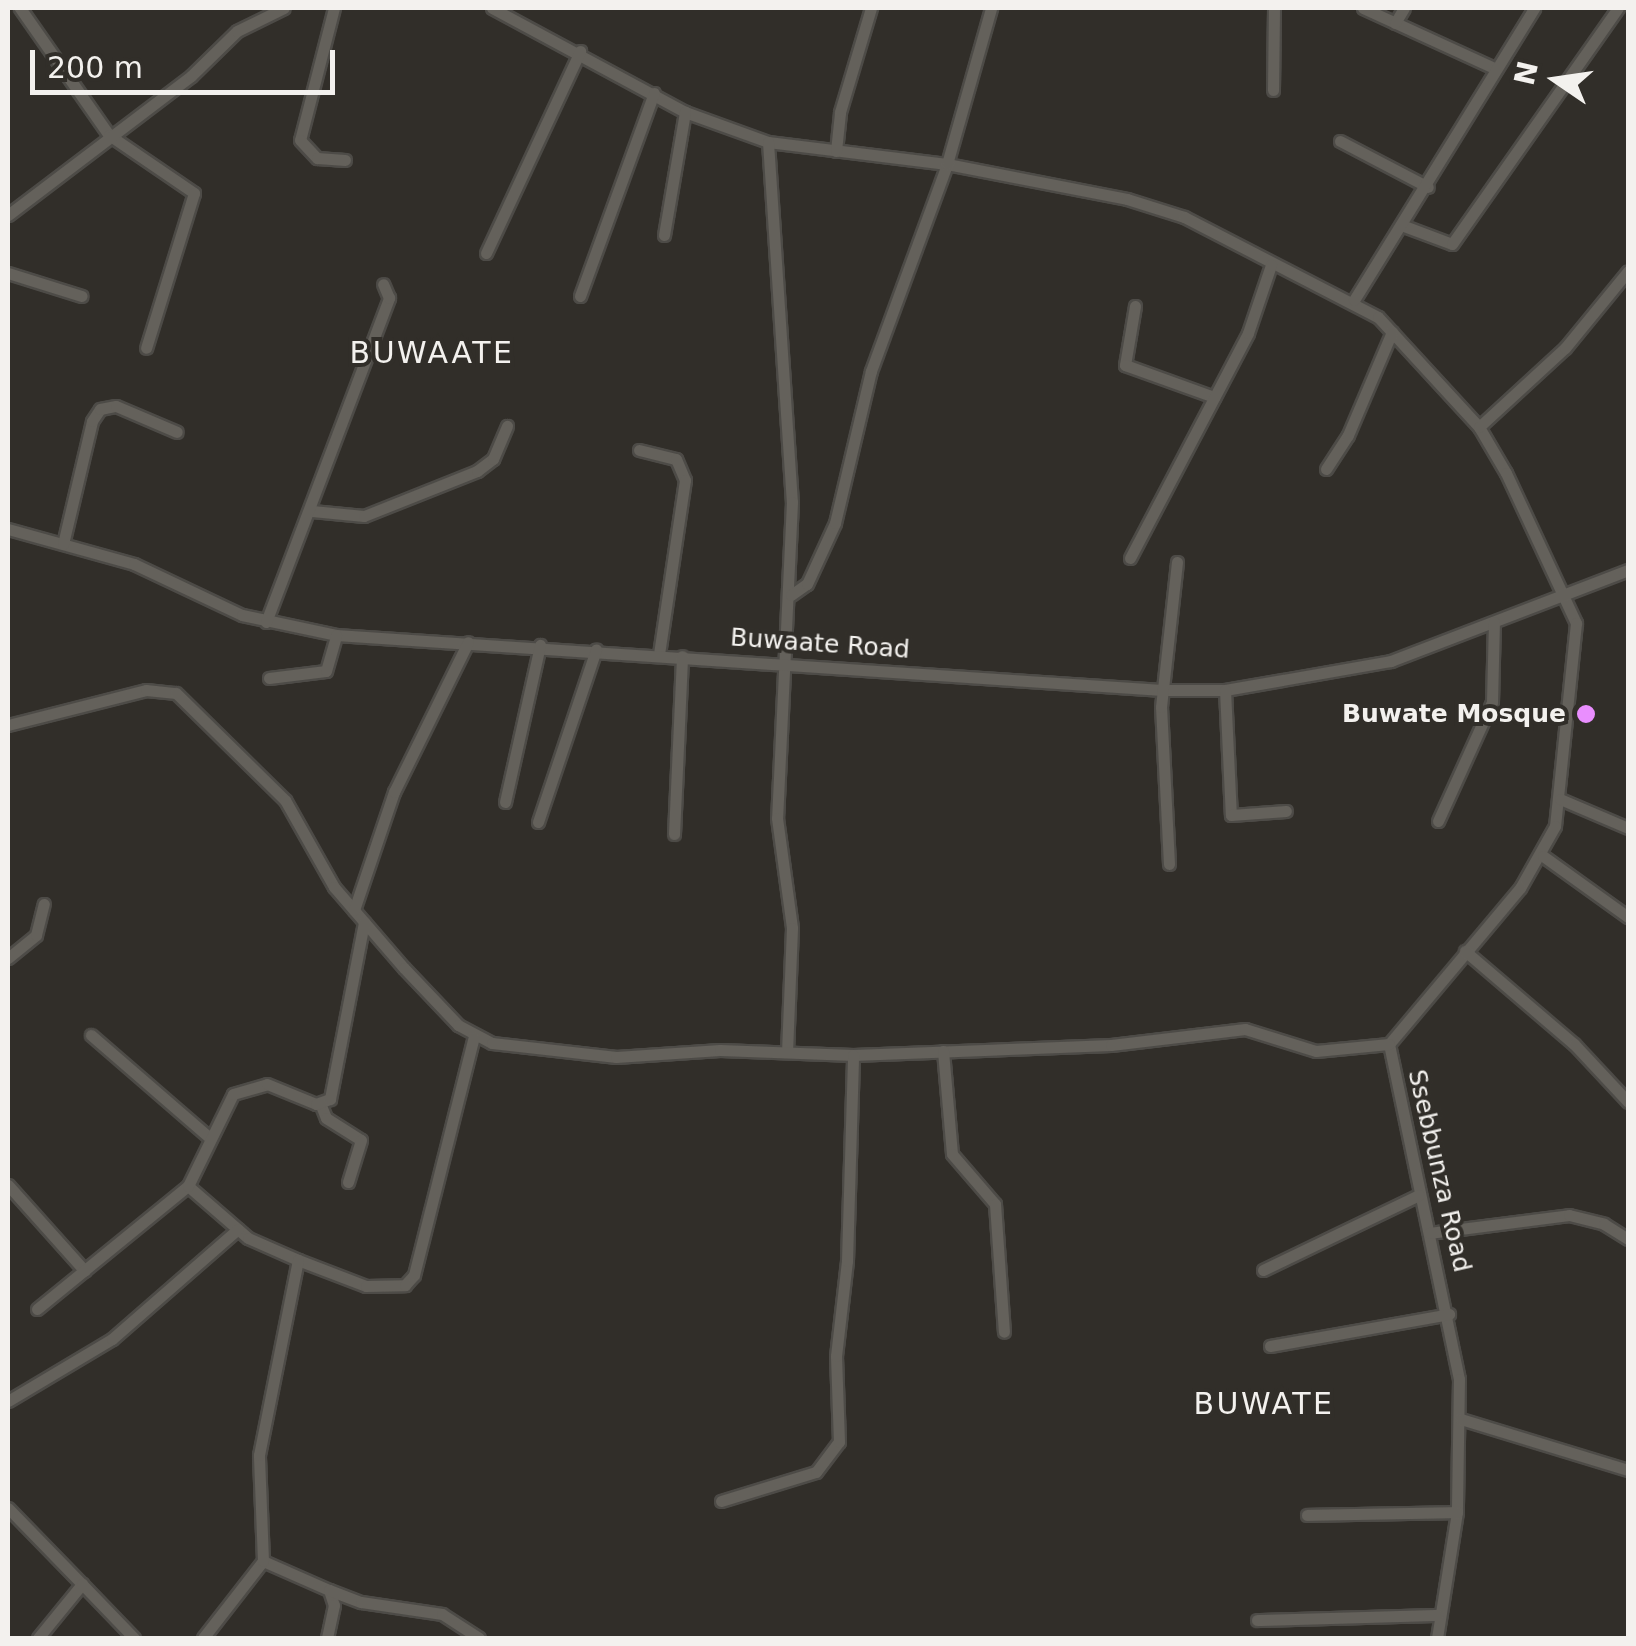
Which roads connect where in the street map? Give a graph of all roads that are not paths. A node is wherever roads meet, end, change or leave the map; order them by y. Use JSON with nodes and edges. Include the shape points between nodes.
{"nodes":[{"id":1,"x":20,"y":8,"type":"edge"},
{"id":2,"x":284,"y":8,"type":"edge"},
{"id":3,"x":334,"y":8,"type":"edge"},
{"id":4,"x":492,"y":8,"type":"edge"},
{"id":5,"x":872,"y":8,"type":"edge"},
{"id":6,"x":991,"y":8,"type":"edge"},
{"id":7,"x":1274,"y":8,"type":"edge"},
{"id":8,"x":1363,"y":8,"type":"edge"},
{"id":9,"x":1404,"y":8,"type":"edge"},
{"id":10,"x":1534,"y":8,"type":"edge"},
{"id":11,"x":1618,"y":8,"type":"edge"},
{"id":12,"x":1395,"y":22,"type":"junction"},
{"id":13,"x":580,"y":51,"type":"junction"},
{"id":14,"x":1496,"y":69,"type":"junction"},
{"id":15,"x":1273,"y":90,"type":"dead end"},
{"id":16,"x":654,"y":93,"type":"junction"},
{"id":17,"x":685,"y":112,"type":"junction"},
{"id":18,"x":109,"y":135,"type":"junction"},
{"id":19,"x":1340,"y":141,"type":"dead end"},
{"id":20,"x":768,"y":142,"type":"junction"},
{"id":21,"x":836,"y":151,"type":"junction"},
{"id":22,"x":346,"y":160,"type":"dead end"},
{"id":23,"x":947,"y":164,"type":"junction"},
{"id":24,"x":1428,"y":187,"type":"junction"},
{"id":25,"x":8,"y":215,"type":"edge"},
{"id":26,"x":1404,"y":226,"type":"junction"},
{"id":27,"x":664,"y":235,"type":"dead end"},
{"id":28,"x":486,"y":253,"type":"dead end"},
{"id":29,"x":1271,"y":264,"type":"junction"},
{"id":30,"x":1628,"y":271,"type":"edge"},
{"id":31,"x":8,"y":273,"type":"edge"},
{"id":32,"x":384,"y":284,"type":"dead end"},
{"id":33,"x":82,"y":296,"type":"dead end"},
{"id":34,"x":580,"y":296,"type":"dead end"},
{"id":35,"x":1354,"y":300,"type":"junction"},
{"id":36,"x":1135,"y":306,"type":"dead end"},
{"id":37,"x":1392,"y":332,"type":"junction"},
{"id":38,"x":146,"y":348,"type":"dead end"},
{"id":39,"x":1214,"y":397,"type":"junction"},
{"id":40,"x":508,"y":426,"type":"dead end"},
{"id":41,"x":1478,"y":426,"type":"junction"},
{"id":42,"x":177,"y":432,"type":"dead end"},
{"id":43,"x":639,"y":450,"type":"dead end"},
{"id":44,"x":1326,"y":468,"type":"dead end"},
{"id":45,"x":312,"y":511,"type":"junction"},
{"id":46,"x":8,"y":528,"type":"edge"},
{"id":47,"x":63,"y":544,"type":"junction"},
{"id":48,"x":1130,"y":558,"type":"dead end"},
{"id":49,"x":1177,"y":562,"type":"dead end"},
{"id":50,"x":1628,"y":570,"type":"edge"},
{"id":51,"x":1565,"y":591,"type":"junction"},
{"id":52,"x":791,"y":595,"type":"junction"},
{"id":53,"x":266,"y":622,"type":"junction"},
{"id":54,"x":1494,"y":622,"type":"junction"},
{"id":55,"x":336,"y":635,"type":"junction"},
{"id":56,"x":468,"y":642,"type":"junction"},
{"id":57,"x":540,"y":645,"type":"junction"},
{"id":58,"x":596,"y":650,"type":"junction"},
{"id":59,"x":659,"y":654,"type":"junction"},
{"id":60,"x":682,"y":656,"type":"junction"},
{"id":61,"x":784,"y":665,"type":"junction"},
{"id":62,"x":269,"y":678,"type":"dead end"},
{"id":63,"x":1162,"y":690,"type":"junction"},
{"id":64,"x":1225,"y":690,"type":"junction"},
{"id":65,"x":8,"y":725,"type":"edge"},
{"id":66,"x":1560,"y":799,"type":"junction"},
{"id":67,"x":505,"y":802,"type":"dead end"},
{"id":68,"x":1286,"y":811,"type":"dead end"},
{"id":69,"x":1438,"y":820,"type":"dead end"},
{"id":70,"x":538,"y":822,"type":"dead end"},
{"id":71,"x":1628,"y":828,"type":"edge"},
{"id":72,"x":674,"y":834,"type":"dead end"},
{"id":73,"x":1543,"y":856,"type":"junction"},
{"id":74,"x":1169,"y":864,"type":"dead end"},
{"id":75,"x":44,"y":904,"type":"dead end"},
{"id":76,"x":354,"y":910,"type":"junction"},
{"id":77,"x":1628,"y":916,"type":"edge"},
{"id":78,"x":364,"y":922,"type":"junction"},
{"id":79,"x":1465,"y":952,"type":"junction"},
{"id":80,"x":8,"y":958,"type":"edge"},
{"id":81,"x":91,"y":1035,"type":"dead end"},
{"id":82,"x":474,"y":1038,"type":"junction"},
{"id":83,"x":1389,"y":1044,"type":"junction"},
{"id":84,"x":943,"y":1051,"type":"junction"},
{"id":85,"x":787,"y":1052,"type":"junction"},
{"id":86,"x":853,"y":1055,"type":"junction"},
{"id":87,"x":1628,"y":1102,"type":"edge"},
{"id":88,"x":320,"y":1103,"type":"junction"},
{"id":89,"x":210,"y":1138,"type":"junction"},
{"id":90,"x":348,"y":1182,"type":"dead end"},
{"id":91,"x":8,"y":1185,"type":"edge"},
{"id":92,"x":188,"y":1186,"type":"junction"},
{"id":93,"x":1419,"y":1194,"type":"junction"},
{"id":94,"x":238,"y":1229,"type":"junction"},
{"id":95,"x":1429,"y":1233,"type":"junction"},
{"id":96,"x":1628,"y":1239,"type":"edge"},
{"id":97,"x":298,"y":1260,"type":"junction"},
{"id":98,"x":1263,"y":1270,"type":"dead end"},
{"id":99,"x":84,"y":1271,"type":"junction"},
{"id":100,"x":37,"y":1309,"type":"dead end"},
{"id":101,"x":1449,"y":1314,"type":"junction"},
{"id":102,"x":1004,"y":1332,"type":"dead end"},
{"id":103,"x":1270,"y":1346,"type":"dead end"},
{"id":104,"x":8,"y":1401,"type":"edge"},
{"id":105,"x":1460,"y":1419,"type":"junction"},
{"id":106,"x":1628,"y":1470,"type":"edge"},
{"id":107,"x":721,"y":1501,"type":"dead end"},
{"id":108,"x":8,"y":1508,"type":"edge"},
{"id":109,"x":1458,"y":1512,"type":"junction"},
{"id":110,"x":1307,"y":1515,"type":"dead end"},
{"id":111,"x":263,"y":1561,"type":"junction"},
{"id":112,"x":82,"y":1584,"type":"junction"},
{"id":113,"x":329,"y":1590,"type":"junction"},
{"id":114,"x":1438,"y":1615,"type":"junction"},
{"id":115,"x":1256,"y":1620,"type":"dead end"},
{"id":116,"x":38,"y":1638,"type":"edge"},
{"id":117,"x":134,"y":1638,"type":"edge"},
{"id":118,"x":203,"y":1638,"type":"edge"},
{"id":119,"x":326,"y":1638,"type":"edge"},
{"id":120,"x":479,"y":1638,"type":"edge"},
{"id":121,"x":1436,"y":1638,"type":"edge"}],
"edges":[{"from":1,"to":18,"type":"street"},
{"from":2,"to":18,"type":"street","via":[[237,31],[192,76]]},
{"from":3,"to":22,"type":"street","via":[[300,140],[316,158]]},
{"from":4,"to":13,"type":"street","name":"Ssebbunza Road"},
{"from":5,"to":21,"type":"street","via":[[840,112]]},
{"from":6,"to":23,"type":"street"},
{"from":7,"to":15,"type":"street"},
{"from":8,"to":12,"type":"street"},
{"from":9,"to":12,"type":"street"},
{"from":10,"to":14,"type":"street"},
{"from":11,"to":26,"type":"street","via":[[1452,244]]},
{"from":12,"to":14,"type":"street"},
{"from":13,"to":16,"type":"street","name":"Ssebbunza Road"},
{"from":13,"to":28,"type":"street"},
{"from":14,"to":24,"type":"street"},
{"from":16,"to":17,"type":"street","name":"Ssebbunza Road"},
{"from":16,"to":34,"type":"street"},
{"from":17,"to":20,"type":"street","name":"Ssebbunza Road"},
{"from":17,"to":27,"type":"street"},
{"from":18,"to":25,"type":"street"},
{"from":18,"to":38,"type":"street","via":[[194,193]]},
{"from":19,"to":24,"type":"street"},
{"from":20,"to":21,"type":"street","name":"Ssebbunza Road"},
{"from":20,"to":52,"type":"street","via":[[792,502]]},
{"from":21,"to":23,"type":"street","name":"Ssebbunza Road"},
{"from":23,"to":29,"type":"street","name":"Ssebbunza Road","via":[[1146,204]]},
{"from":23,"to":52,"type":"street","via":[[871,370],[836,523],[807,584]]},
{"from":24,"to":26,"type":"street"},
{"from":26,"to":35,"type":"street"},
{"from":29,"to":35,"type":"street","name":"Ssebbunza Road"},
{"from":29,"to":39,"type":"street","via":[[1248,332]]},
{"from":30,"to":41,"type":"street","via":[[1565,348]]},
{"from":31,"to":33,"type":"street"},
{"from":32,"to":45,"type":"street","via":[[388,298]]},
{"from":35,"to":37,"type":"street","name":"Ssebbunza Road"},
{"from":36,"to":39,"type":"street","via":[[1126,365]]},
{"from":37,"to":41,"type":"street","name":"Ssebbunza Road"},
{"from":37,"to":44,"type":"street","via":[[1348,435]]},
{"from":39,"to":48,"type":"street"},
{"from":40,"to":45,"type":"street","via":[[494,459],[477,472],[364,516]]},
{"from":41,"to":51,"type":"street","name":"Ssebbunza Road"},
{"from":42,"to":47,"type":"street","via":[[116,406],[100,409]]},
{"from":43,"to":59,"type":"street","via":[[676,460],[684,480]]},
{"from":45,"to":53,"type":"street"},
{"from":46,"to":47,"type":"street","name":"Buwaate Road"},
{"from":47,"to":53,"type":"street","name":"Buwaate Road","via":[[134,564]]},
{"from":49,"to":63,"type":"street"},
{"from":50,"to":51,"type":"street","name":"Buwaate Road"},
{"from":51,"to":54,"type":"street","name":"Buwaate Road"},
{"from":51,"to":66,"type":"street","name":"Ssebbunza Road","via":[[1576,638]]},
{"from":52,"to":61,"type":"street"},
{"from":53,"to":55,"type":"street","name":"Buwaate Road"},
{"from":54,"to":64,"type":"street","name":"Buwaate Road","via":[[1391,661]]},
{"from":54,"to":69,"type":"street","via":[[1492,702]]},
{"from":55,"to":56,"type":"street","name":"Buwaate Road"},
{"from":55,"to":62,"type":"street","via":[[326,672]]},
{"from":56,"to":57,"type":"street","name":"Buwaate Road"},
{"from":56,"to":76,"type":"street","via":[[394,792]]},
{"from":57,"to":58,"type":"street","name":"Buwaate Road"},
{"from":57,"to":67,"type":"street"},
{"from":58,"to":59,"type":"street","name":"Buwaate Road"},
{"from":58,"to":70,"type":"street"},
{"from":59,"to":60,"type":"street","name":"Buwaate Road"},
{"from":60,"to":61,"type":"street","name":"Buwaate Road"},
{"from":60,"to":72,"type":"street"},
{"from":61,"to":63,"type":"street","name":"Buwaate Road"},
{"from":61,"to":85,"type":"street","via":[[777,818],[792,928]]},
{"from":63,"to":64,"type":"street","name":"Buwaate Road"},
{"from":63,"to":74,"type":"street"},
{"from":64,"to":68,"type":"street","via":[[1231,815]]},
{"from":65,"to":76,"type":"street","via":[[146,690],[176,693],[286,800]]},
{"from":66,"to":71,"type":"street"},
{"from":66,"to":73,"type":"street","name":"Ssebbunza Road"},
{"from":73,"to":77,"type":"street"},
{"from":73,"to":79,"type":"street","name":"Ssebbunza Road"},
{"from":75,"to":80,"type":"street","via":[[36,935]]},
{"from":76,"to":78,"type":"street"},
{"from":78,"to":82,"type":"street"},
{"from":78,"to":88,"type":"street","via":[[335,1093]]},
{"from":79,"to":83,"type":"street","name":"Ssebbunza Road"},
{"from":79,"to":87,"type":"street","via":[[1574,1044]]},
{"from":81,"to":89,"type":"street","via":[[152,1096]]},
{"from":82,"to":85,"type":"street","via":[[616,1058]]},
{"from":82,"to":97,"type":"street","via":[[410,1281],[396,1288],[366,1286]]},
{"from":83,"to":84,"type":"street","via":[[1316,1052],[1245,1028],[1221,1028],[1111,1045]]},
{"from":83,"to":93,"type":"street","name":"Ssebbunza Road"},
{"from":84,"to":86,"type":"street"},
{"from":84,"to":102,"type":"street","via":[[954,1160],[995,1204]]},
{"from":85,"to":86,"type":"street"},
{"from":86,"to":107,"type":"street","via":[[847,1261],[836,1356],[840,1442],[816,1472]]},
{"from":88,"to":89,"type":"street","via":[[267,1084],[250,1086],[225,1104]]},
{"from":88,"to":90,"type":"street","via":[[326,1118],[361,1140]]},
{"from":89,"to":92,"type":"street"},
{"from":91,"to":99,"type":"street"},
{"from":92,"to":94,"type":"street"},
{"from":92,"to":99,"type":"street"},
{"from":93,"to":95,"type":"street","name":"Ssebbunza Road"},
{"from":93,"to":98,"type":"street"},
{"from":94,"to":97,"type":"street"},
{"from":94,"to":104,"type":"street","via":[[112,1339]]},
{"from":95,"to":96,"type":"street","via":[[1569,1216],[1604,1224]]},
{"from":95,"to":101,"type":"street","name":"Ssebbunza Road"},
{"from":97,"to":111,"type":"street","via":[[259,1455]]},
{"from":99,"to":100,"type":"street"},
{"from":101,"to":103,"type":"street"},
{"from":101,"to":105,"type":"street","name":"Ssebbunza Road"},
{"from":105,"to":106,"type":"street"},
{"from":105,"to":109,"type":"street","name":"Ssebbunza Road"},
{"from":108,"to":112,"type":"street"},
{"from":109,"to":110,"type":"street"},
{"from":109,"to":114,"type":"street","name":"Ssebbunza Road"},
{"from":111,"to":113,"type":"street"},
{"from":111,"to":118,"type":"street"},
{"from":112,"to":116,"type":"street"},
{"from":112,"to":117,"type":"street"},
{"from":113,"to":119,"type":"street","via":[[334,1605]]},
{"from":113,"to":120,"type":"street","via":[[361,1602],[442,1614]]},
{"from":114,"to":115,"type":"street"},
{"from":114,"to":121,"type":"street","name":"Ssebbunza Road"}]}
